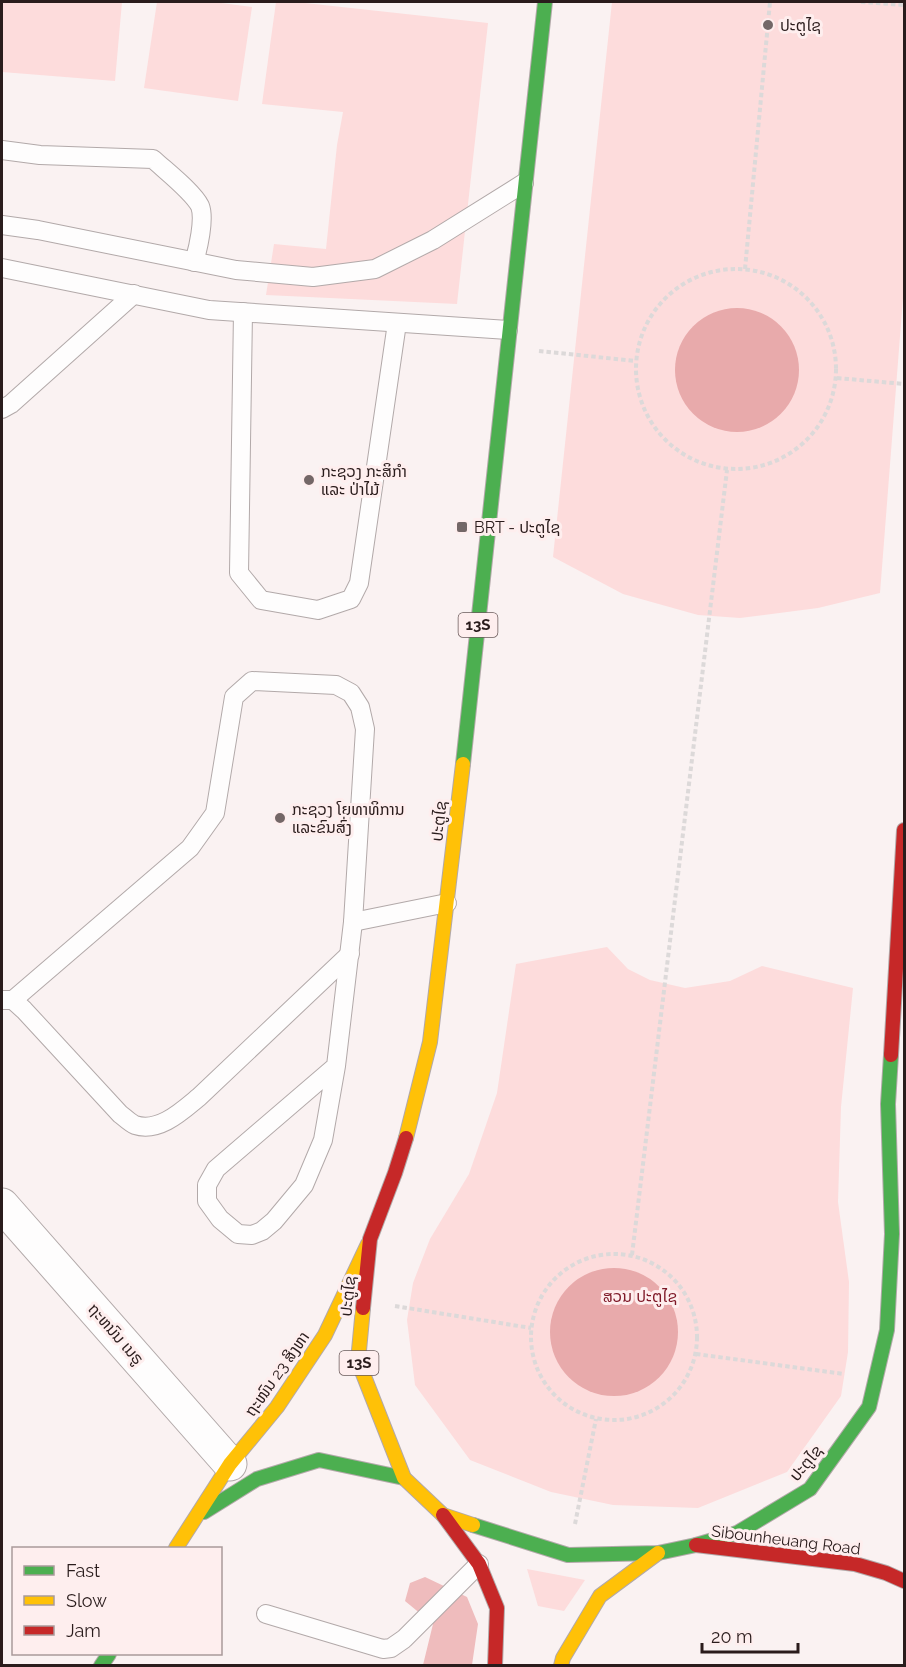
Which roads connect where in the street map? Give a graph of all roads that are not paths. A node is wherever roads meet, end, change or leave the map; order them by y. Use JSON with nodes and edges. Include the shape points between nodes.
{"nodes":[{"id":1,"x":545,"y":2,"type":"edge"},
{"id":2,"x":2,"y":150,"type":"edge"},
{"id":3,"x":524,"y":183,"type":"junction"},
{"id":4,"x":2,"y":225,"type":"edge"},
{"id":5,"x":194,"y":262,"type":"junction"},
{"id":6,"x":2,"y":268,"type":"edge"},
{"id":7,"x":134,"y":294,"type":"junction"},
{"id":8,"x":243,"y":312,"type":"junction"},
{"id":9,"x":397,"y":323,"type":"junction"},
{"id":10,"x":507,"y":339,"type":"junction"},
{"id":11,"x":2,"y":409,"type":"edge"},
{"id":12,"x":904,"y":830,"type":"edge"},
{"id":13,"x":447,"y":903,"type":"junction"},
{"id":14,"x":354,"y":922,"type":"junction"},
{"id":15,"x":350,"y":954,"type":"junction"},
{"id":16,"x":7,"y":1000,"type":"edge"},
{"id":17,"x":336,"y":1066,"type":"junction"},
{"id":18,"x":2,"y":1205,"type":"edge"},
{"id":19,"x":892,"y":1234,"type":"junction"},
{"id":20,"x":370,"y":1239,"type":"junction"},
{"id":21,"x":904,"y":1289,"type":"edge"},
{"id":22,"x":230,"y":1464,"type":"junction"},
{"id":23,"x":404,"y":1478,"type":"junction"},
{"id":24,"x":443,"y":1515,"type":"junction"},
{"id":25,"x":195,"y":1518,"type":"junction"},
{"id":26,"x":696,"y":1545,"type":"junction"},
{"id":27,"x":177,"y":1547,"type":"edge"},
{"id":28,"x":658,"y":1553,"type":"junction"},
{"id":29,"x":479,"y":1564,"type":"junction"},
{"id":30,"x":904,"y":1581,"type":"edge"},
{"id":31,"x":266,"y":1614,"type":"dead end"},
{"id":32,"x":495,"y":1665,"type":"edge"},
{"id":33,"x":561,"y":1665,"type":"edge"}],
"edges":[{"from":1,"to":3,"type":"main road","name":"ປະຕູໄຊ","number":"13S"},
{"from":2,"to":5,"type":"lane","via":[[153,159],[200,207],[200,238]]},
{"from":3,"to":5,"type":"lane","via":[[433,240],[375,269],[313,277]]},
{"from":3,"to":10,"type":"main road","name":"ປະຕູໄຊ","number":"13S"},
{"from":4,"to":5,"type":"lane"},
{"from":6,"to":7,"type":"lane"},
{"from":7,"to":8,"type":"lane"},
{"from":7,"to":11,"type":"lane"},
{"from":8,"to":9,"type":"lane"},
{"from":8,"to":9,"type":"lane","via":[[239,573],[261,600],[318,610],[351,599],[359,583]]},
{"from":9,"to":10,"type":"lane"},
{"from":10,"to":13,"type":"main road","name":"ປະຕູໄຊ","number":"13S"},
{"from":12,"to":19,"type":"main road","name":"ປະຕູໄຊ","number":"13S","via":[[888,1104]]},
{"from":13,"to":14,"type":"lane"},
{"from":13,"to":20,"type":"main road","name":"ປະຕູໄຊ","number":"13S","via":[[430,1042],[414,1111]]},
{"from":14,"to":15,"type":"lane"},
{"from":14,"to":16,"type":"lane","via":[[365,729],[360,707],[351,693],[336,685],[252,681],[234,698],[215,813],[190,848]]},
{"from":15,"to":16,"type":"lane","via":[[199,1097],[152,1128],[134,1124],[120,1114],[24,1010]]},
{"from":15,"to":17,"type":"lane"},
{"from":17,"to":17,"type":"lane","via":[[323,1140],[304,1185],[262,1231],[238,1234],[207,1201],[207,1185],[216,1169]]},
{"from":18,"to":22,"type":"street","name":"ຖະຫນົນ ເນຣູ"},
{"from":19,"to":21,"type":"main road"},
{"from":19,"to":26,"type":"main road","name":"ປະຕູໄຊ","number":"13S","via":[[887,1329],[869,1407],[810,1490],[737,1533]]},
{"from":20,"to":22,"type":"main road","name":"ຖະໜົນ 23 ສິງຫາ","via":[[325,1335],[277,1407]]},
{"from":20,"to":23,"type":"main road","name":"ປະຕູໄຊ","number":"13S","via":[[358,1361]]},
{"from":22,"to":25,"type":"main road","name":"ຖະໜົນ 23 ສິງຫາ"},
{"from":23,"to":24,"type":"main road","name":"ປະຕູໄຊ","number":"13S"},
{"from":23,"to":25,"type":"main road","name":"ຖະໜົນ 23 ສິງຫາ","via":[[319,1460],[257,1479]]},
{"from":24,"to":28,"type":"main road","name":"ປະຕູໄຊ","number":"13S","via":[[568,1555]]},
{"from":24,"to":29,"type":"main road","number":"13S"},
{"from":25,"to":27,"type":"main road","name":"ຖະໜົນ 23 ສິງຫາ"},
{"from":26,"to":28,"type":"main road","name":"ປະຕູໄຊ","number":"13S"},
{"from":26,"to":30,"type":"main road","name":"Sibounheuang Road","via":[[855,1564]]},
{"from":28,"to":33,"type":"main road","number":"13S","via":[[600,1596]]},
{"from":29,"to":31,"type":"lane","via":[[391,1648],[382,1649]]},
{"from":29,"to":32,"type":"main road","number":"13S","via":[[497,1608]]}]}
